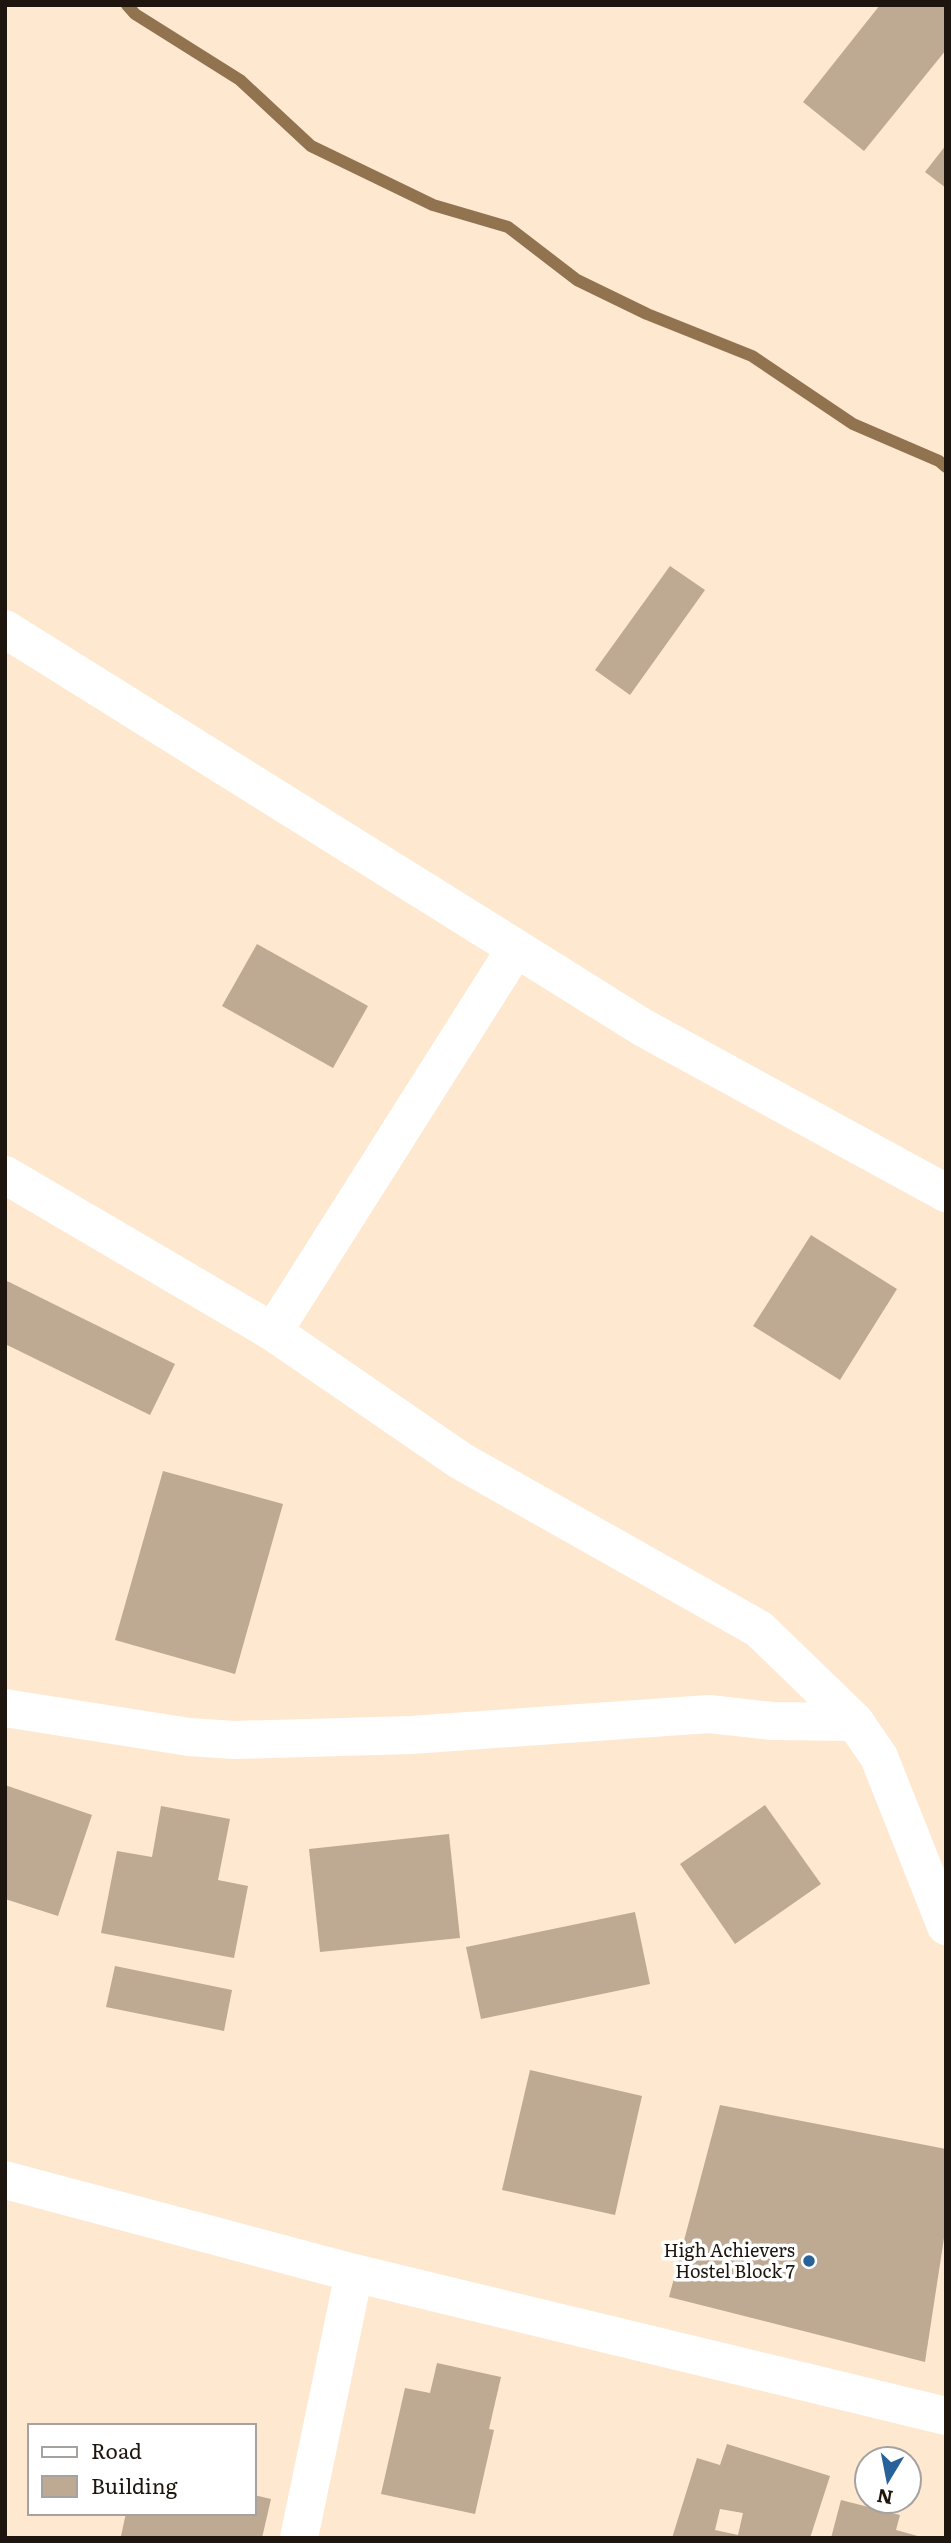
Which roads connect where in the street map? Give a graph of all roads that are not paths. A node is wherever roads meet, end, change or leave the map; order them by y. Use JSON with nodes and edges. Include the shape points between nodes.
{"nodes":[{"id":1,"x":5,"y":629,"type":"edge"},
{"id":2,"x":516,"y":948,"type":"junction"},
{"id":3,"x":8,"y":1182,"type":"edge"},
{"id":4,"x":946,"y":1193,"type":"edge"},
{"id":5,"x":273,"y":1332,"type":"junction"},
{"id":6,"x":5,"y":1708,"type":"edge"},
{"id":7,"x":855,"y":1722,"type":"junction"},
{"id":8,"x":946,"y":1926,"type":"edge"},
{"id":9,"x":5,"y":2180,"type":"edge"},
{"id":10,"x":354,"y":2273,"type":"junction"},
{"id":11,"x":946,"y":2416,"type":"edge"},
{"id":12,"x":299,"y":2538,"type":"edge"}],
"edges":[{"from":1,"to":2,"type":"street"},
{"from":2,"to":4,"type":"street","via":[[642,1027]]},
{"from":2,"to":5,"type":"street"},
{"from":3,"to":5,"type":"street"},
{"from":5,"to":7,"type":"street","via":[[461,1461],[759,1629]]},
{"from":6,"to":7,"type":"street","via":[[234,1740],[411,1735],[709,1714]]},
{"from":7,"to":8,"type":"street","via":[[879,1757]]},
{"from":9,"to":10,"type":"street"},
{"from":10,"to":11,"type":"street"},
{"from":10,"to":12,"type":"street"}]}
